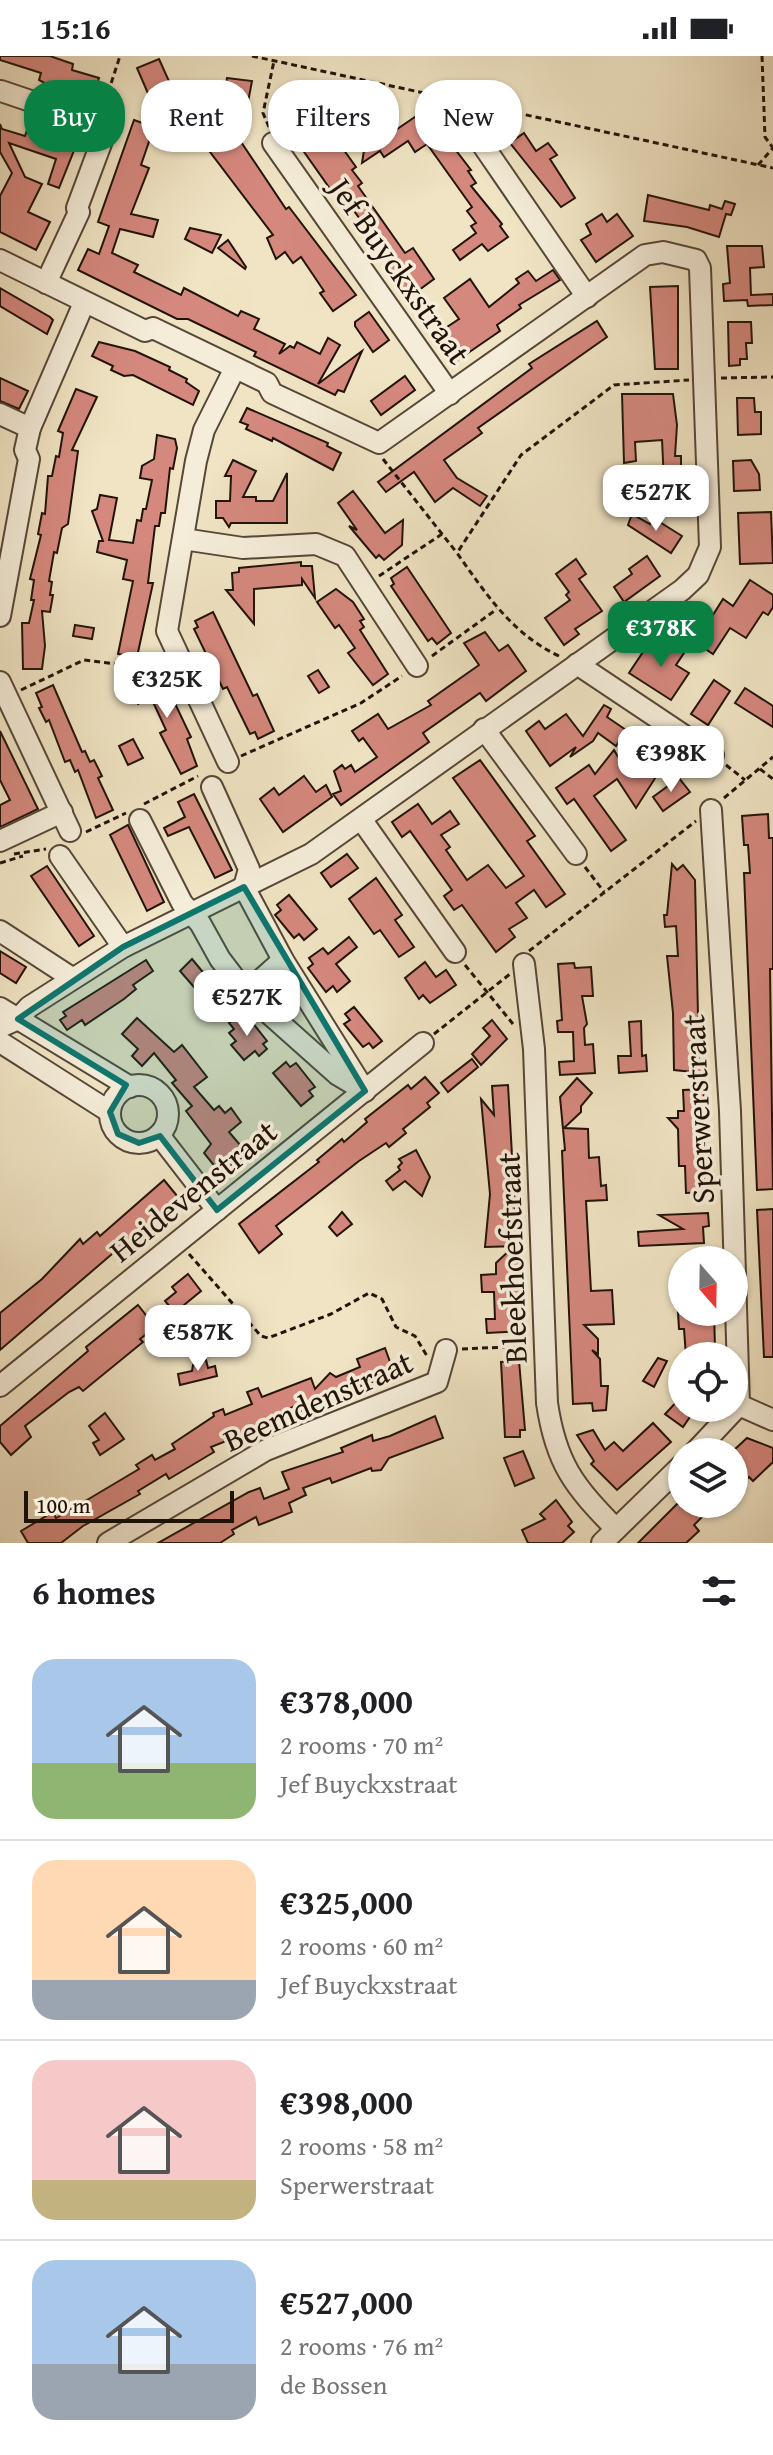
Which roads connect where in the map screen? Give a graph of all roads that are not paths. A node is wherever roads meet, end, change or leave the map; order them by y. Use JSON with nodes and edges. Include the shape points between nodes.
{"nodes":[{"id":1,"x":1,"y":91,"type":"edge"},
{"id":2,"x":279,"y":152,"type":"edge"},
{"id":3,"x":488,"y":152,"type":"edge"},
{"id":4,"x":0,"y":260,"type":"edge"},
{"id":5,"x":46,"y":283,"type":"junction"},
{"id":6,"x":587,"y":297,"type":"junction"},
{"id":7,"x":84,"y":303,"type":"junction"},
{"id":8,"x":235,"y":368,"type":"junction"},
{"id":9,"x":450,"y":394,"type":"junction"},
{"id":10,"x":0,"y":414,"type":"edge"},
{"id":11,"x":30,"y":428,"type":"junction"},
{"id":12,"x":183,"y":539,"type":"junction"},
{"id":13,"x":0,"y":616,"type":"edge"},
{"id":14,"x":577,"y":664,"type":"junction"},
{"id":15,"x":417,"y":666,"type":"road end"},
{"id":16,"x":4,"y":689,"type":"edge"},
{"id":17,"x":484,"y":729,"type":"junction"},
{"id":18,"x":713,"y":755,"type":"road end"},
{"id":19,"x":228,"y":762,"type":"road end"},
{"id":20,"x":212,"y":787,"type":"dead end"},
{"id":21,"x":711,"y":810,"type":"road end"},
{"id":22,"x":361,"y":819,"type":"junction"},
{"id":23,"x":140,"y":820,"type":"dead end"},
{"id":24,"x":3,"y":848,"type":"edge"},
{"id":25,"x":57,"y":851,"type":"road end"},
{"id":26,"x":576,"y":854,"type":"road end"},
{"id":27,"x":244,"y":887,"type":"junction"},
{"id":28,"x":191,"y":912,"type":"junction"},
{"id":29,"x":0,"y":931,"type":"edge"},
{"id":30,"x":123,"y":947,"type":"junction"},
{"id":31,"x":455,"y":952,"type":"road end"},
{"id":32,"x":283,"y":960,"type":"junction"},
{"id":33,"x":524,"y":964,"type":"road end"},
{"id":34,"x":72,"y":978,"type":"junction"},
{"id":35,"x":246,"y":993,"type":"junction"},
{"id":36,"x":0,"y":1008,"type":"edge"},
{"id":37,"x":9,"y":1023,"type":"edge"},
{"id":38,"x":0,"y":1042,"type":"edge"},
{"id":39,"x":423,"y":1043,"type":"road end"},
{"id":40,"x":130,"y":1087,"type":"junction"},
{"id":41,"x":365,"y":1091,"type":"junction"},
{"id":42,"x":110,"y":1112,"type":"junction"},
{"id":43,"x":159,"y":1135,"type":"junction"},
{"id":44,"x":217,"y":1210,"type":"junction"},
{"id":45,"x":737,"y":1342,"type":"edge"},
{"id":46,"x":446,"y":1350,"type":"road end"},
{"id":47,"x":0,"y":1386,"type":"edge"},
{"id":48,"x":748,"y":1409,"type":"edge"},
{"id":49,"x":773,"y":1420,"type":"edge"},
{"id":50,"x":723,"y":1422,"type":"edge"},
{"id":51,"x":708,"y":1438,"type":"edge"},
{"id":52,"x":668,"y":1479,"type":"edge"},
{"id":53,"x":609,"y":1536,"type":"edge"},
{"id":54,"x":108,"y":1543,"type":"edge"}],
"edges":[{"from":1,"to":5,"type":"street","via":[[87,120],[100,116],[106,130],[79,212]]},
{"from":2,"to":9,"type":"street","name":"Jef Buyckxstraat"},
{"from":3,"to":6,"type":"street"},
{"from":4,"to":5,"type":"street"},
{"from":5,"to":7,"type":"street"},
{"from":6,"to":9,"type":"street","name":"Jef Buyckxstraat"},
{"from":6,"to":14,"type":"street","name":"Jef Buyckxstraat","via":[[651,252],[696,260],[700,268],[710,547],[698,575],[682,590]]},
{"from":7,"to":8,"type":"street","via":[[145,331],[153,328]]},
{"from":7,"to":11,"type":"street"},
{"from":8,"to":9,"type":"street","name":"Jef Buyckxstraat","via":[[267,383],[272,393],[379,443]]},
{"from":8,"to":12,"type":"street","via":[[204,430]]},
{"from":10,"to":11,"type":"street"},
{"from":11,"to":13,"type":"street"},
{"from":12,"to":15,"type":"street","via":[[229,548],[329,547],[345,556]]},
{"from":12,"to":19,"type":"street","via":[[167,631]]},
{"from":14,"to":17,"type":"street","name":"Jef Buyckxstraat"},
{"from":14,"to":18,"type":"street"},
{"from":16,"to":24,"type":"street","via":[[71,826]]},
{"from":17,"to":22,"type":"street","name":"Jef Buyckxstraat"},
{"from":17,"to":26,"type":"street"},
{"from":20,"to":27,"type":"street","via":[[249,869]]},
{"from":21,"to":45,"type":"street","name":"Sperwerstraat","via":[[730,1111]]},
{"from":22,"to":27,"type":"street","name":"Jef Buyckxstraat","via":[[311,854]]},
{"from":22,"to":31,"type":"street"},
{"from":23,"to":28,"type":"street"},
{"from":25,"to":30,"type":"street"},
{"from":27,"to":28,"type":"street","name":"Jef Buyckxstraat"},
{"from":27,"to":32,"type":"street"},
{"from":28,"to":30,"type":"street","name":"Jef Buyckxstraat"},
{"from":28,"to":35,"type":"street"},
{"from":29,"to":34,"type":"street"},
{"from":30,"to":34,"type":"street","name":"Jef Buyckxstraat"},
{"from":32,"to":35,"type":"street"},
{"from":32,"to":41,"type":"street"},
{"from":33,"to":53,"type":"street","name":"Bleekhoefstraat","via":[[534,1049],[547,1403],[553,1443],[566,1471]]},
{"from":34,"to":37,"type":"street","name":"Jef Buyckxstraat"},
{"from":35,"to":41,"type":"street","via":[[338,1075]]},
{"from":36,"to":37,"type":"street"},
{"from":37,"to":40,"type":"street"},
{"from":38,"to":42,"type":"street"},
{"from":39,"to":41,"type":"street","name":"Heidevenstraat"},
{"from":40,"to":42,"type":"street","via":[[113,1101]]},
{"from":40,"to":43,"type":"street","via":[[145,1086],[163,1098],[168,1120]]},
{"from":41,"to":44,"type":"street","name":"Heidevenstraat"},
{"from":42,"to":43,"type":"street","via":[[113,1127],[124,1139],[139,1143]]},
{"from":43,"to":44,"type":"street"},
{"from":44,"to":47,"type":"street","name":"Heidevenstraat"},
{"from":46,"to":54,"type":"street","name":"Beemdenstraat","via":[[437,1382],[266,1450]]},
{"from":48,"to":49,"type":"street"},
{"from":50,"to":51,"type":"street"},
{"from":52,"to":53,"type":"street"}]}
